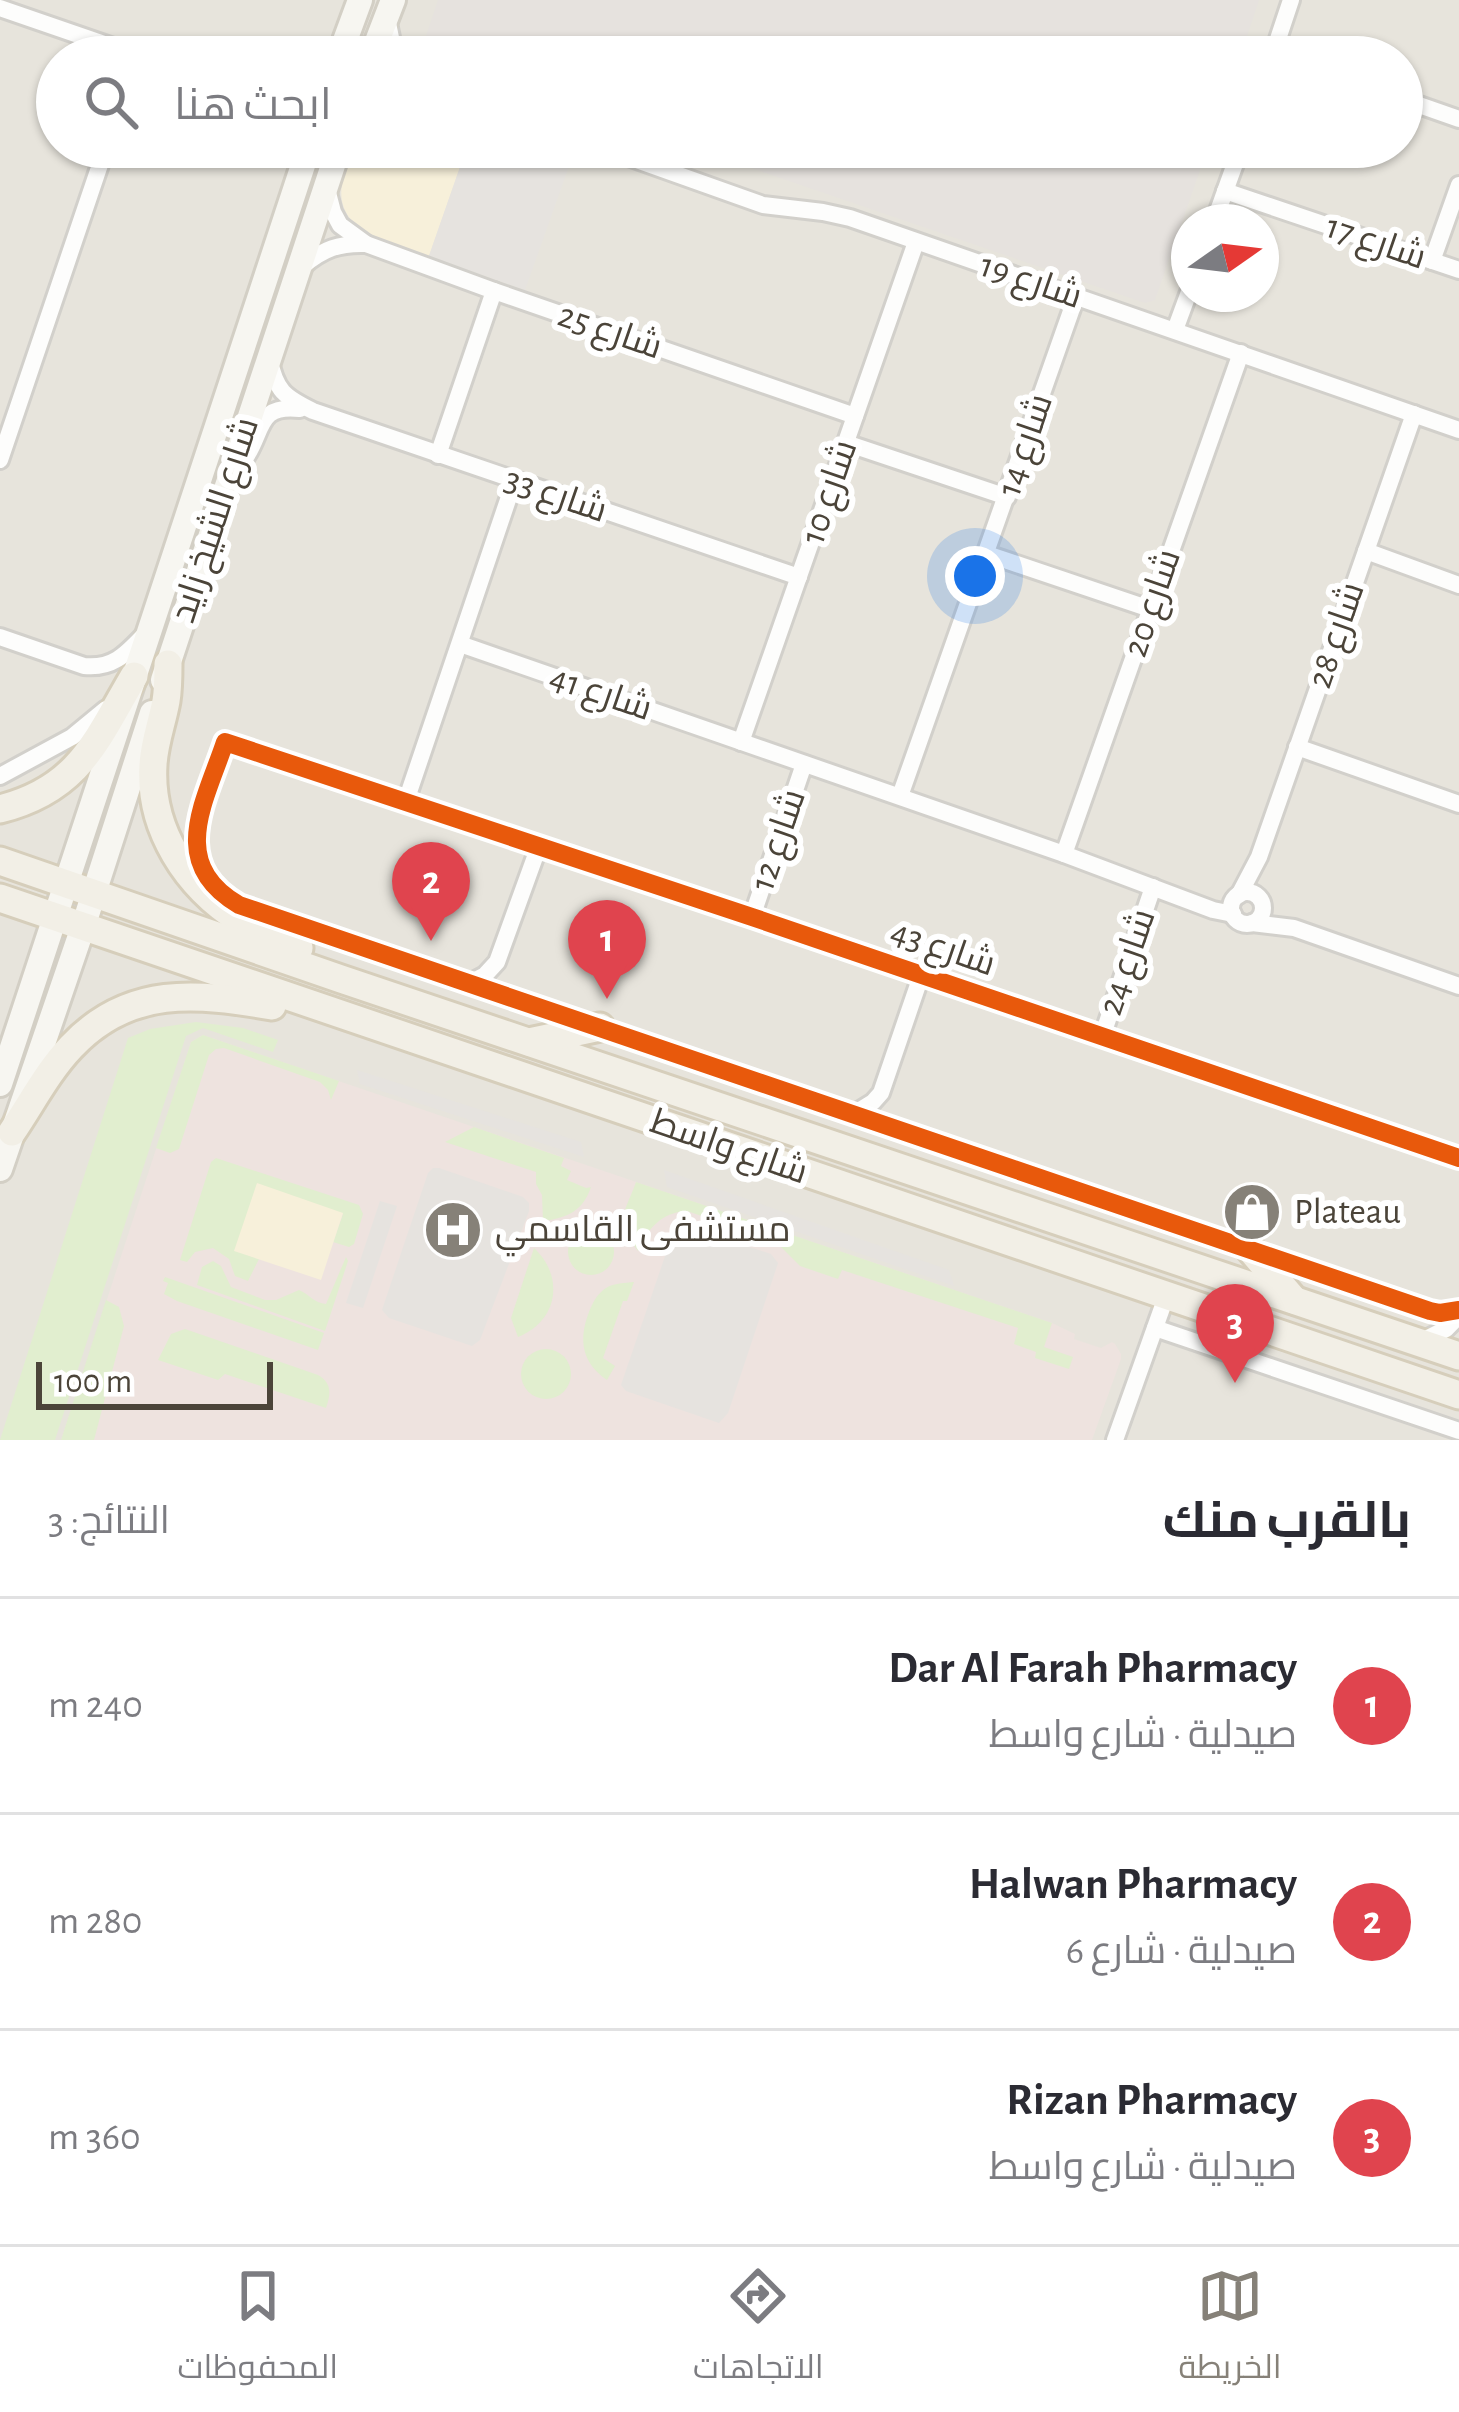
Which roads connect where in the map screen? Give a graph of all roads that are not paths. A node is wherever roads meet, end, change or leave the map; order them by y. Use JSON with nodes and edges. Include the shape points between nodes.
{"nodes":[{"id":1,"x":360,"y":0,"type":"edge"},
{"id":2,"x":1292,"y":0,"type":"edge"},
{"id":3,"x":390,"y":7,"type":"edge"},
{"id":4,"x":0,"y":8,"type":"edge"},
{"id":5,"x":80,"y":36,"type":"edge"},
{"id":6,"x":346,"y":36,"type":"edge"},
{"id":7,"x":379,"y":36,"type":"edge"},
{"id":8,"x":1282,"y":36,"type":"edge"},
{"id":9,"x":1423,"y":105,"type":"edge"},
{"id":10,"x":1459,"y":118,"type":"edge"},
{"id":11,"x":99,"y":168,"type":"edge"},
{"id":12,"x":300,"y":168,"type":"edge"},
{"id":13,"x":302,"y":168,"type":"edge"},
{"id":14,"x":332,"y":168,"type":"edge"},
{"id":15,"x":659,"y":168,"type":"edge"},
{"id":16,"x":1233,"y":168,"type":"edge"},
{"id":17,"x":300,"y":175,"type":"junction"},
{"id":18,"x":326,"y":185,"type":"junction"},
{"id":19,"x":1459,"y":185,"type":"edge"},
{"id":20,"x":1226,"y":191,"type":"junction"},
{"id":21,"x":1221,"y":204,"type":"edge"},
{"id":22,"x":916,"y":242,"type":"junction"},
{"id":23,"x":366,"y":244,"type":"junction"},
{"id":24,"x":1432,"y":261,"type":"junction"},
{"id":25,"x":1459,"y":270,"type":"edge"},
{"id":26,"x":298,"y":271,"type":"junction"},
{"id":27,"x":494,"y":291,"type":"junction"},
{"id":28,"x":1076,"y":297,"type":"junction"},
{"id":29,"x":1182,"y":312,"type":"edge"},
{"id":30,"x":1175,"y":330,"type":"junction"},
{"id":31,"x":1240,"y":353,"type":"junction"},
{"id":32,"x":269,"y":356,"type":"junction"},
{"id":33,"x":313,"y":411,"type":"junction"},
{"id":34,"x":1414,"y":414,"type":"junction"},
{"id":35,"x":855,"y":416,"type":"junction"},
{"id":36,"x":1459,"y":430,"type":"edge"},
{"id":37,"x":846,"y":443,"type":"junction"},
{"id":38,"x":438,"y":455,"type":"junction"},
{"id":39,"x":0,"y":460,"type":"edge"},
{"id":40,"x":231,"y":474,"type":"junction"},
{"id":41,"x":514,"y":482,"type":"junction"},
{"id":42,"x":1006,"y":497,"type":"junction"},
{"id":43,"x":1366,"y":551,"type":"junction"},
{"id":44,"x":986,"y":554,"type":"junction"},
{"id":45,"x":799,"y":577,"type":"junction"},
{"id":46,"x":1459,"y":585,"type":"edge"},
{"id":47,"x":1150,"y":609,"type":"junction"},
{"id":48,"x":150,"y":629,"type":"junction"},
{"id":49,"x":0,"y":638,"type":"edge"},
{"id":50,"x":460,"y":644,"type":"junction"},
{"id":51,"x":168,"y":664,"type":"junction"},
{"id":52,"x":134,"y":676,"type":"junction"},
{"id":53,"x":741,"y":742,"type":"junction"},
{"id":54,"x":1297,"y":747,"type":"junction"},
{"id":55,"x":804,"y":764,"type":"junction"},
{"id":56,"x":0,"y":776,"type":"edge"},
{"id":57,"x":900,"y":796,"type":"junction"},
{"id":58,"x":406,"y":801,"type":"junction"},
{"id":59,"x":1459,"y":804,"type":"edge"},
{"id":60,"x":0,"y":809,"type":"edge"},
{"id":61,"x":538,"y":846,"type":"junction"},
{"id":62,"x":1064,"y":854,"type":"junction"},
{"id":63,"x":0,"y":861,"type":"edge"},
{"id":64,"x":65,"y":884,"type":"junction"},
{"id":65,"x":1153,"y":886,"type":"junction"},
{"id":66,"x":93,"y":893,"type":"junction"},
{"id":67,"x":0,"y":898,"type":"edge"},
{"id":68,"x":219,"y":898,"type":"junction"},
{"id":69,"x":1245,"y":901,"type":"junction"},
{"id":70,"x":54,"y":917,"type":"junction"},
{"id":71,"x":752,"y":917,"type":"junction"},
{"id":72,"x":83,"y":927,"type":"junction"},
{"id":73,"x":1294,"y":928,"type":"junction"},
{"id":74,"x":497,"y":962,"type":"junction"},
{"id":75,"x":921,"y":976,"type":"junction"},
{"id":76,"x":340,"y":979,"type":"junction"},
{"id":77,"x":468,"y":984,"type":"junction"},
{"id":78,"x":1459,"y":986,"type":"edge"},
{"id":79,"x":507,"y":997,"type":"junction"},
{"id":80,"x":315,"y":1006,"type":"junction"},
{"id":81,"x":600,"y":1028,"type":"junction"},
{"id":82,"x":1102,"y":1037,"type":"junction"},
{"id":83,"x":529,"y":1042,"type":"junction"},
{"id":84,"x":0,"y":1084,"type":"edge"},
{"id":85,"x":881,"y":1093,"type":"junction"},
{"id":86,"x":852,"y":1115,"type":"junction"},
{"id":87,"x":891,"y":1128,"type":"junction"},
{"id":88,"x":12,"y":1132,"type":"junction"},
{"id":89,"x":1459,"y":1158,"type":"edge"},
{"id":90,"x":0,"y":1169,"type":"edge"},
{"id":91,"x":1250,"y":1249,"type":"junction"},
{"id":92,"x":1167,"y":1294,"type":"junction"},
{"id":93,"x":1297,"y":1303,"type":"junction"},
{"id":94,"x":1459,"y":1313,"type":"edge"},
{"id":95,"x":1155,"y":1328,"type":"junction"},
{"id":96,"x":1418,"y":1343,"type":"junction"},
{"id":97,"x":1459,"y":1356,"type":"edge"},
{"id":98,"x":1459,"y":1395,"type":"edge"},
{"id":99,"x":1459,"y":1431,"type":"edge"},
{"id":100,"x":1115,"y":1440,"type":"edge"}],
"edges":[{"from":1,"to":6,"type":"main road"},
{"from":2,"to":8,"type":"street"},
{"from":3,"to":7,"type":"main road"},
{"from":4,"to":5,"type":"street"},
{"from":9,"to":10,"type":"street"},
{"from":11,"to":39,"type":"street"},
{"from":12,"to":17,"type":"street"},
{"from":13,"to":17,"type":"main road","name":"شارع الشيخ زايد"},
{"from":14,"to":18,"type":"main road","name":"شارع الشيخ زايد"},
{"from":15,"to":22,"type":"street","name":"شارع 19","via":[[763,205],[837,214]]},
{"from":16,"to":20,"type":"street"},
{"from":17,"to":48,"type":"main road","name":"شارع الشيخ زايد"},
{"from":18,"to":23,"type":"street","via":[[340,226]]},
{"from":18,"to":26,"type":"main road","name":"شارع الشيخ زايد"},
{"from":19,"to":24,"type":"street"},
{"from":20,"to":21,"type":"street"},
{"from":20,"to":24,"type":"street","name":"شارع 17"},
{"from":22,"to":28,"type":"street","name":"شارع 19"},
{"from":22,"to":35,"type":"street","name":"شارع 10"},
{"from":23,"to":26,"type":"street","via":[[329,248]]},
{"from":23,"to":27,"type":"street","name":"شارع 25"},
{"from":24,"to":25,"type":"street","name":"شارع 17"},
{"from":26,"to":32,"type":"main road","name":"شارع الشيخ زايد"},
{"from":27,"to":35,"type":"street","name":"شارع 25"},
{"from":27,"to":38,"type":"street"},
{"from":28,"to":30,"type":"street","name":"شارع 19"},
{"from":28,"to":42,"type":"street","name":"شارع 14"},
{"from":29,"to":30,"type":"street"},
{"from":30,"to":31,"type":"street","name":"شارع 19"},
{"from":31,"to":34,"type":"street","name":"شارع 19"},
{"from":31,"to":47,"type":"street","name":"شارع 20"},
{"from":32,"to":33,"type":"street","name":"شارع 33","via":[[280,390]]},
{"from":32,"to":40,"type":"main road","name":"شارع الشيخ زايد"},
{"from":33,"to":38,"type":"street","name":"شارع 33"},
{"from":33,"to":40,"type":"street","via":[[268,415]]},
{"from":34,"to":36,"type":"street","name":"شارع 19"},
{"from":34,"to":43,"type":"street","name":"شارع 28"},
{"from":35,"to":37,"type":"street","name":"شارع 10"},
{"from":37,"to":42,"type":"street"},
{"from":37,"to":45,"type":"street","name":"شارع 10"},
{"from":38,"to":41,"type":"street","name":"شارع 33"},
{"from":40,"to":51,"type":"main road","name":"شارع الشيخ زايد"},
{"from":41,"to":45,"type":"street","name":"شارع 33"},
{"from":41,"to":50,"type":"street"},
{"from":42,"to":44,"type":"street","name":"شارع 14"},
{"from":43,"to":46,"type":"street"},
{"from":43,"to":54,"type":"street","name":"شارع 28"},
{"from":44,"to":47,"type":"street"},
{"from":44,"to":57,"type":"street","name":"شارع 14"},
{"from":45,"to":53,"type":"street","name":"شارع 10"},
{"from":47,"to":62,"type":"street","name":"شارع 20"},
{"from":48,"to":49,"type":"street","via":[[117,662],[95,667]]},
{"from":48,"to":52,"type":"main road","name":"شارع الشيخ زايد"},
{"from":50,"to":53,"type":"street","name":"شارع 41"},
{"from":50,"to":58,"type":"street"},
{"from":51,"to":66,"type":"main road","name":"شارع الشيخ زايد"},
{"from":51,"to":68,"type":"main road","via":[[154,794],[189,877]]},
{"from":52,"to":56,"type":"street","via":[[86,728]]},
{"from":52,"to":60,"type":"main road","via":[[74,771],[46,793]]},
{"from":52,"to":64,"type":"main road","name":"شارع الشيخ زايد"},
{"from":53,"to":55,"type":"street","name":"شارع 41"},
{"from":54,"to":59,"type":"street"},
{"from":54,"to":69,"type":"street","name":"شارع 28"},
{"from":55,"to":57,"type":"street","name":"شارع 41"},
{"from":55,"to":71,"type":"street","name":"شارع 12"},
{"from":57,"to":62,"type":"street","name":"شارع 41"},
{"from":58,"to":61,"type":"street","name":"شارع 43"},
{"from":58,"to":68,"type":"street","name":"شارع 43","via":[[225,742],[195,841]]},
{"from":61,"to":71,"type":"street","name":"شارع 43"},
{"from":61,"to":74,"type":"street"},
{"from":62,"to":65,"type":"street","name":"شارع 41"},
{"from":63,"to":64,"type":"main road","name":"شارع واسط"},
{"from":64,"to":66,"type":"main road","name":"شارع واسط"},
{"from":64,"to":70,"type":"main road","name":"شارع الشيخ زايد"},
{"from":65,"to":69,"type":"street","name":"شارع 41","via":[[1195,902]]},
{"from":65,"to":82,"type":"street","name":"شارع 24"},
{"from":66,"to":72,"type":"main road","name":"شارع الشيخ زايد"},
{"from":66,"to":76,"type":"main road","name":"شارع واسط"},
{"from":67,"to":70,"type":"main road","name":"شارع واسط"},
{"from":68,"to":76,"type":"main road","via":[[246,924],[294,945]]},
{"from":68,"to":77,"type":"street"},
{"from":69,"to":73,"type":"street"},
{"from":69,"to":73,"type":"street","via":[[1238,921]]},
{"from":70,"to":72,"type":"main road","name":"شارع واسط"},
{"from":70,"to":84,"type":"main road","name":"شارع الشيخ زايد"},
{"from":71,"to":75,"type":"street","name":"شارع 43"},
{"from":72,"to":80,"type":"main road","name":"شارع واسط"},
{"from":72,"to":88,"type":"main road","name":"شارع الشيخ زايد"},
{"from":73,"to":78,"type":"street"},
{"from":74,"to":77,"type":"street"},
{"from":74,"to":79,"type":"street"},
{"from":75,"to":82,"type":"street","name":"شارع 43"},
{"from":75,"to":85,"type":"street"},
{"from":76,"to":83,"type":"main road","name":"شارع واسط"},
{"from":77,"to":79,"type":"street"},
{"from":79,"to":81,"type":"street"},
{"from":80,"to":88,"type":"main road","via":[[176,996],[119,1011],[71,1047]]},
{"from":80,"to":92,"type":"main road","name":"شارع واسط"},
{"from":81,"to":83,"type":"main road"},
{"from":81,"to":86,"type":"street"},
{"from":82,"to":89,"type":"street","name":"شارع 43"},
{"from":83,"to":93,"type":"main road","name":"شارع واسط"},
{"from":85,"to":86,"type":"street"},
{"from":85,"to":87,"type":"street"},
{"from":86,"to":87,"type":"street"},
{"from":87,"to":91,"type":"street"},
{"from":88,"to":90,"type":"main road","name":"شارع الشيخ زايد"},
{"from":91,"to":93,"type":"main road"},
{"from":91,"to":94,"type":"street","via":[[1430,1311]]},
{"from":92,"to":95,"type":"street"},
{"from":92,"to":98,"type":"main road","name":"شارع واسط"},
{"from":93,"to":96,"type":"main road","name":"شارع واسط"},
{"from":94,"to":96,"type":"street"},
{"from":95,"to":99,"type":"street"},
{"from":95,"to":100,"type":"street"},
{"from":96,"to":97,"type":"main road","name":"شارع واسط"}]}
